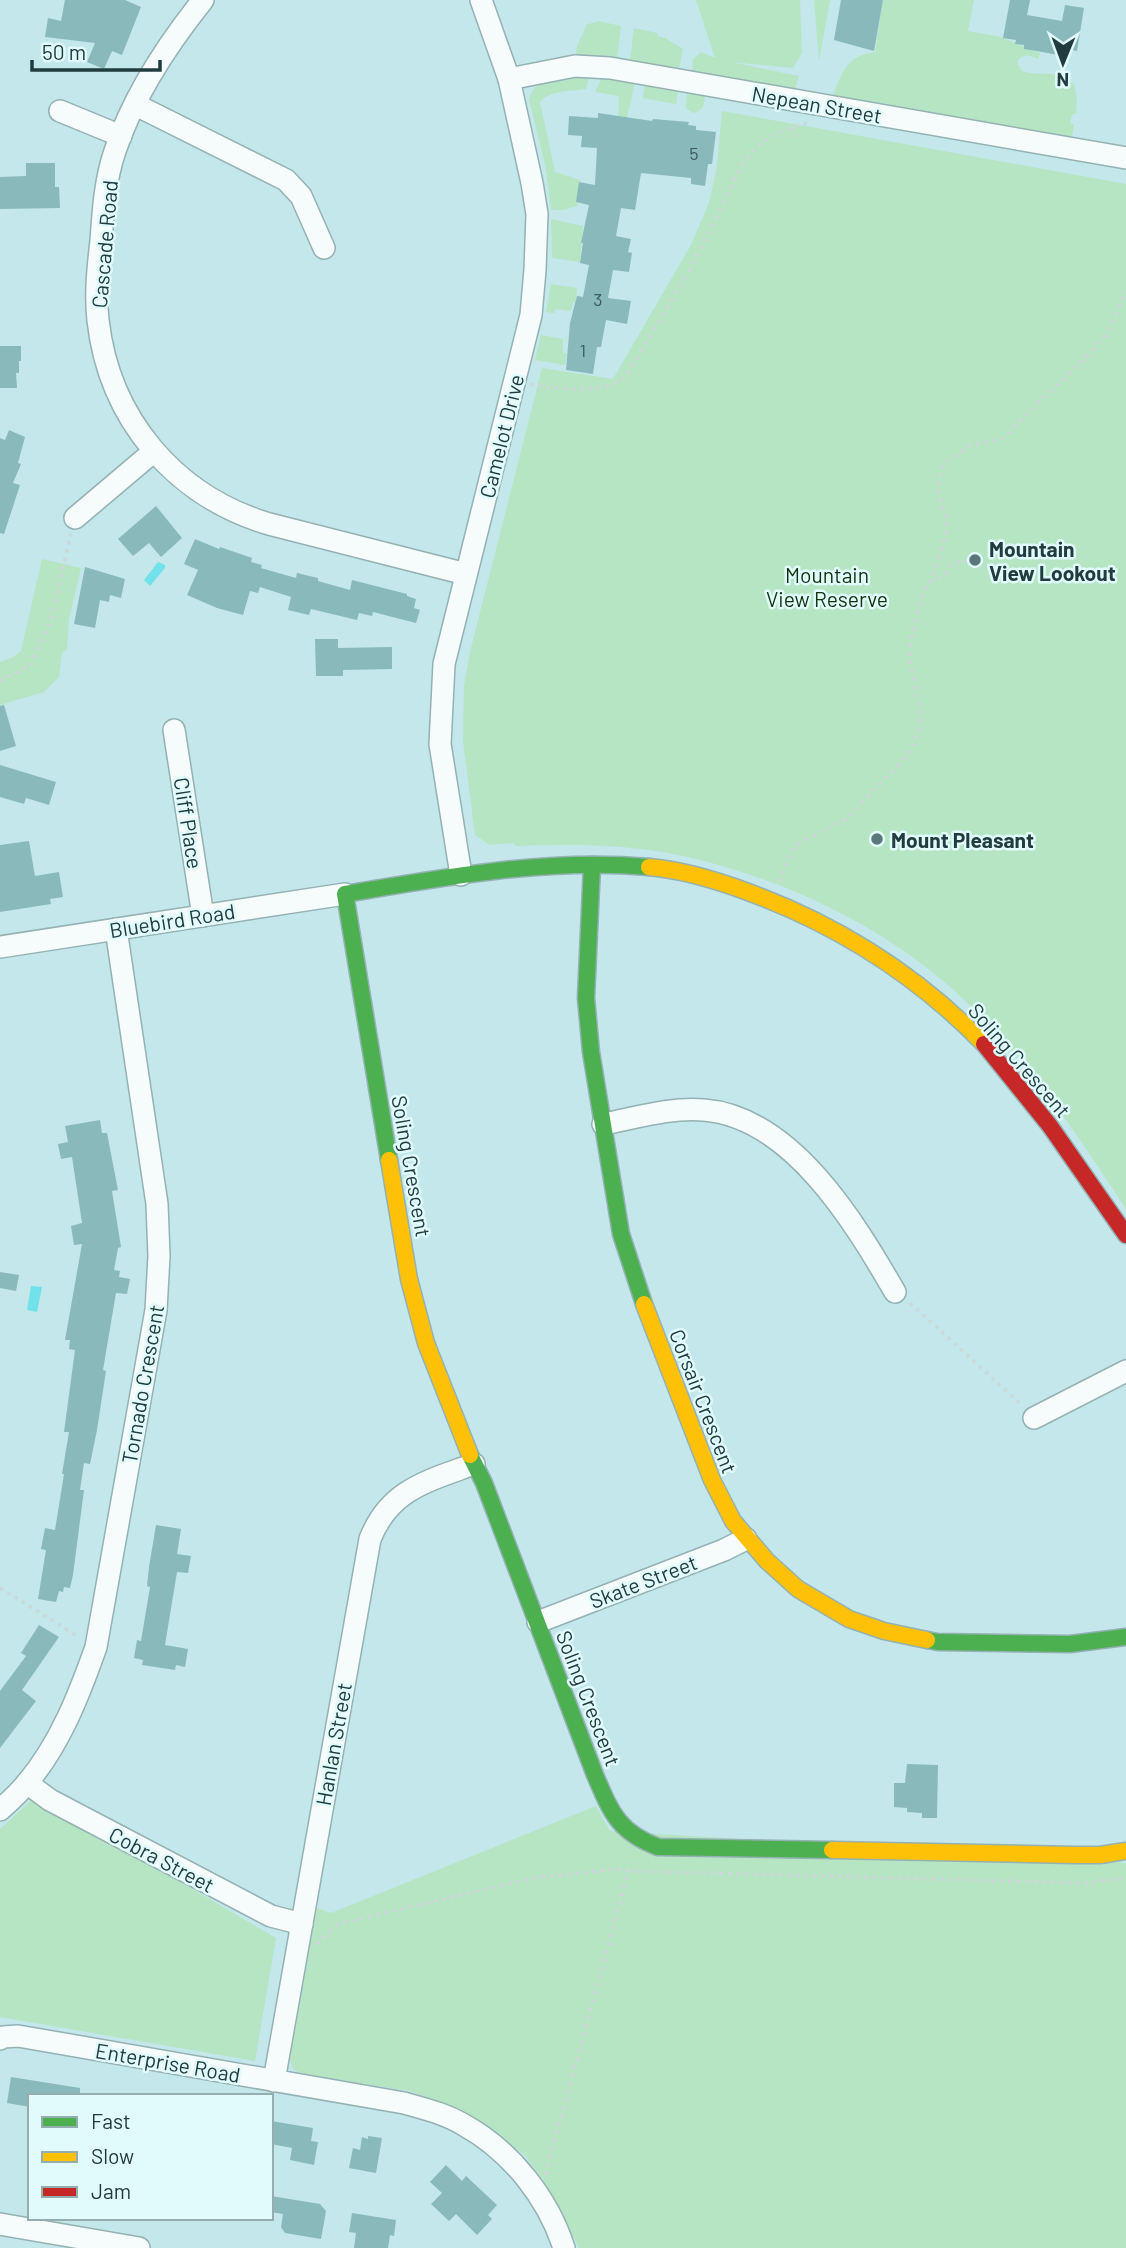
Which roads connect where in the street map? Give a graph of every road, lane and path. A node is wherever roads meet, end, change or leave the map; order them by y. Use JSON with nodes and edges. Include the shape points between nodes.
{"nodes":[{"id":1,"x":203,"y":0,"type":"edge"},
{"id":2,"x":481,"y":0,"type":"edge"},
{"id":3,"x":509,"y":79,"type":"junction"},
{"id":4,"x":136,"y":105,"type":"junction"},
{"id":5,"x":820,"y":105,"type":"junction"},
{"id":6,"x":60,"y":111,"type":"dead end"},
{"id":7,"x":794,"y":126,"type":"junction"},
{"id":8,"x":121,"y":136,"type":"junction"},
{"id":9,"x":796,"y":137,"type":"dead end"},
{"id":10,"x":1126,"y":158,"type":"edge"},
{"id":11,"x":324,"y":248,"type":"dead end"},
{"id":12,"x":1126,"y":291,"type":"edge"},
{"id":13,"x":514,"y":381,"type":"junction"},
{"id":14,"x":153,"y":452,"type":"junction"},
{"id":15,"x":75,"y":518,"type":"joint"},
{"id":16,"x":975,"y":560,"type":"dead end"},
{"id":17,"x":466,"y":574,"type":"junction"},
{"id":18,"x":930,"y":582,"type":"junction"},
{"id":19,"x":0,"y":681,"type":"edge"},
{"id":20,"x":174,"y":730,"type":"dead end"},
{"id":21,"x":592,"y":865,"type":"junction"},
{"id":22,"x":461,"y":875,"type":"junction"},
{"id":23,"x":345,"y":894,"type":"junction"},
{"id":24,"x":772,"y":901,"type":"junction"},
{"id":25,"x":203,"y":916,"type":"junction"},
{"id":26,"x":116,"y":929,"type":"junction"},
{"id":27,"x":0,"y":947,"type":"edge"},
{"id":28,"x":603,"y":1124,"type":"junction"},
{"id":29,"x":1126,"y":1235,"type":"edge"},
{"id":30,"x":895,"y":1292,"type":"joint"},
{"id":31,"x":1126,"y":1371,"type":"edge"},
{"id":32,"x":1034,"y":1418,"type":"joint"},
{"id":33,"x":474,"y":1464,"type":"junction"},
{"id":34,"x":746,"y":1539,"type":"junction"},
{"id":35,"x":0,"y":1588,"type":"edge"},
{"id":36,"x":538,"y":1622,"type":"junction"},
{"id":37,"x":1126,"y":1637,"type":"edge"},
{"id":38,"x":96,"y":1647,"type":"junction"},
{"id":39,"x":27,"y":1783,"type":"junction"},
{"id":40,"x":0,"y":1810,"type":"edge"},
{"id":41,"x":639,"y":1840,"type":"junction"},
{"id":42,"x":1126,"y":1851,"type":"edge"},
{"id":43,"x":627,"y":1871,"type":"junction"},
{"id":44,"x":1126,"y":1878,"type":"edge"},
{"id":45,"x":302,"y":1924,"type":"junction"},
{"id":46,"x":297,"y":1949,"type":"junction"},
{"id":47,"x":0,"y":2039,"type":"edge"},
{"id":48,"x":274,"y":2081,"type":"junction"},
{"id":49,"x":532,"y":2187,"type":"junction"},
{"id":50,"x":0,"y":2224,"type":"edge"},
{"id":51,"x":139,"y":2248,"type":"edge"},
{"id":52,"x":564,"y":2248,"type":"edge"}],
"edges":[{"from":1,"to":4,"type":"street","name":"Cascade Road","via":[[172,42]]},
{"from":2,"to":3,"type":"street","name":"Camelot Drive"},
{"from":3,"to":5,"type":"street","name":"Nepean Street","via":[[558,68],[597,66]]},
{"from":3,"to":13,"type":"street","name":"Camelot Drive","via":[[537,214],[531,315]]},
{"from":4,"to":8,"type":"street","name":"Cascade Road"},
{"from":4,"to":11,"type":"street","via":[[286,180],[301,196]]},
{"from":5,"to":7,"type":"path","via":[[817,121]]},
{"from":5,"to":10,"type":"street","name":"Nepean Street"},
{"from":6,"to":8,"type":"street"},
{"from":7,"to":9,"type":"path"},
{"from":7,"to":13,"type":"path","via":[[756,147],[743,163],[689,271],[625,377],[612,385],[555,390]]},
{"from":8,"to":14,"type":"street","name":"Cascade Road","via":[[105,196],[98,320],[111,378]]},
{"from":12,"to":18,"type":"path","via":[[1095,348],[1006,435],[970,445],[945,464],[938,492],[947,521]]},
{"from":13,"to":17,"type":"street","name":"Camelot Drive"},
{"from":14,"to":15,"type":"street"},
{"from":14,"to":17,"type":"street","name":"Cascade Road","via":[[196,489],[251,519]]},
{"from":15,"to":19,"type":"path","via":[[51,619],[31,665]]},
{"from":16,"to":18,"type":"path","via":[[952,564],[944,576]]},
{"from":17,"to":22,"type":"street","name":"Camelot Drive","via":[[444,664],[440,744]]},
{"from":18,"to":24,"type":"path","via":[[913,628],[909,657],[921,712],[918,734],[907,755],[848,818],[798,844]]},
{"from":20,"to":25,"type":"street","name":"Cliff Place"},
{"from":21,"to":22,"type":"street","name":"Soling Crescent","via":[[512,867]]},
{"from":21,"to":24,"type":"street","name":"Soling Crescent","via":[[660,868]]},
{"from":21,"to":28,"type":"street","name":"Corsair Crescent","via":[[586,998]]},
{"from":22,"to":23,"type":"street","name":"Soling Crescent"},
{"from":23,"to":25,"type":"street","name":"Bluebird Road"},
{"from":23,"to":33,"type":"street","name":"Soling Crescent","via":[[413,1296],[426,1343]]},
{"from":24,"to":29,"type":"street","name":"Soling Crescent","via":[[833,928],[874,953],[965,1025],[1049,1123]]},
{"from":25,"to":26,"type":"street","name":"Bluebird Road"},
{"from":26,"to":27,"type":"street","name":"Bluebird Road"},
{"from":26,"to":38,"type":"street","name":"Tornado Crescent","via":[[157,1204],[159,1256],[156,1310]]},
{"from":28,"to":30,"type":"street","via":[[696,1110],[724,1114],[754,1126],[793,1155],[828,1190],[854,1223]]},
{"from":28,"to":34,"type":"street","name":"Corsair Crescent","via":[[621,1234],[635,1280],[712,1480]]},
{"from":30,"to":32,"type":"path"},
{"from":31,"to":32,"type":"street"},
{"from":33,"to":36,"type":"street","name":"Soling Crescent"},
{"from":33,"to":45,"type":"street","name":"Hanlan Street","via":[[406,1492],[384,1513],[370,1539]]},
{"from":34,"to":36,"type":"street","name":"Skate Street"},
{"from":34,"to":37,"type":"street","name":"Corsair Crescent","via":[[798,1590],[849,1619],[918,1640],[1070,1644]]},
{"from":35,"to":38,"type":"path"},
{"from":36,"to":41,"type":"street","name":"Soling Crescent","via":[[612,1814]]},
{"from":38,"to":39,"type":"street","name":"Tornado Crescent","via":[[80,1694],[55,1743]]},
{"from":39,"to":40,"type":"street","name":"Tornado Crescent"},
{"from":39,"to":45,"type":"street","name":"Cobra Street","via":[[50,1800],[271,1916]]},
{"from":41,"to":42,"type":"street","via":[[658,1847],[691,1848],[1074,1855]]},
{"from":41,"to":43,"type":"path"},
{"from":43,"to":44,"type":"path","via":[[1086,1882]]},
{"from":43,"to":46,"type":"path","via":[[533,1878],[411,1906],[338,1924],[312,1948]]},
{"from":43,"to":49,"type":"path","via":[[545,2176]]},
{"from":45,"to":46,"type":"street","name":"Hanlan Street"},
{"from":46,"to":48,"type":"street","name":"Hanlan Street"},
{"from":47,"to":48,"type":"street","name":"Enterprise Road","via":[[18,2036]]},
{"from":48,"to":49,"type":"street","name":"Enterprise Road","via":[[404,2103],[450,2118],[491,2143]]},
{"from":49,"to":52,"type":"street","name":"Enterprise Road"},
{"from":50,"to":51,"type":"street"}]}
